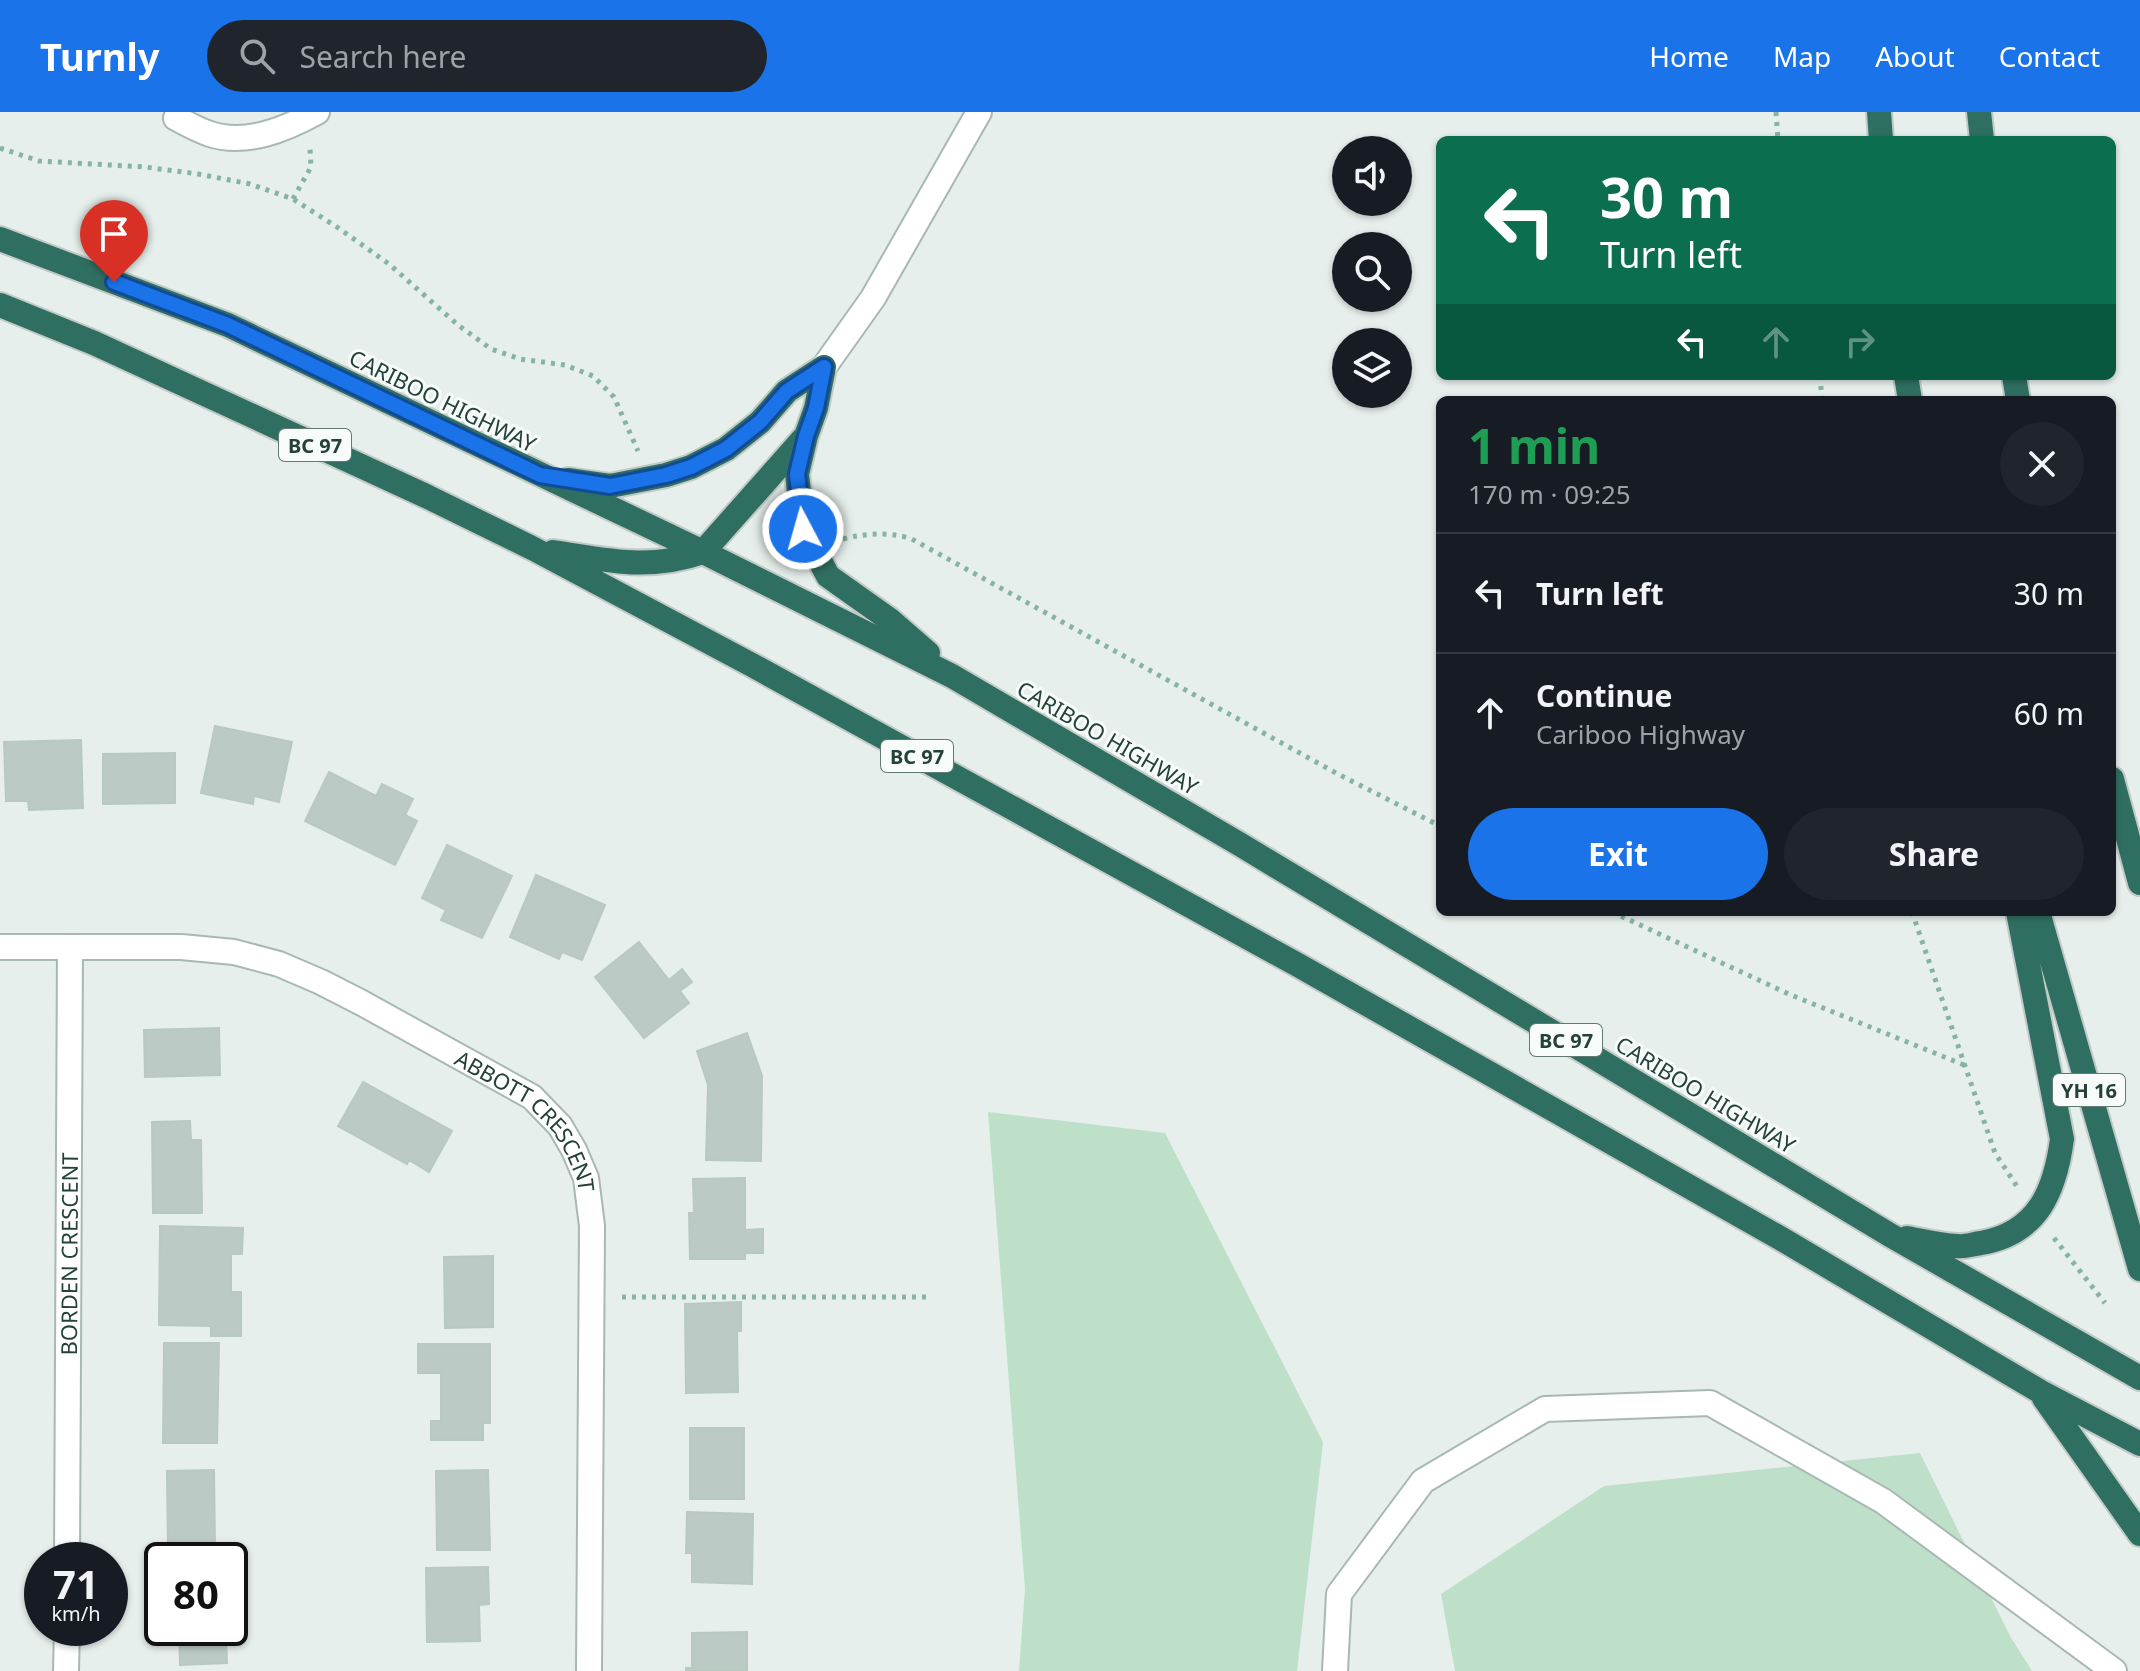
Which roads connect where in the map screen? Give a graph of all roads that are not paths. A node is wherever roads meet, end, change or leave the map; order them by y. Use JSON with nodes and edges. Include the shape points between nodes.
{"nodes":[{"id":1,"x":317,"y":112,"type":"edge"},
{"id":2,"x":979,"y":112,"type":"edge"},
{"id":3,"x":1879,"y":112,"type":"edge"},
{"id":4,"x":1979,"y":112,"type":"edge"},
{"id":5,"x":176,"y":118,"type":"dead end"},
{"id":6,"x":1881,"y":136,"type":"edge"},
{"id":7,"x":1982,"y":136,"type":"edge"},
{"id":8,"x":0,"y":239,"type":"edge"},
{"id":9,"x":0,"y":305,"type":"edge"},
{"id":10,"x":824,"y":367,"type":"junction"},
{"id":11,"x":806,"y":436,"type":"junction"},
{"id":12,"x":540,"y":475,"type":"junction"},
{"id":13,"x":534,"y":549,"type":"junction"},
{"id":14,"x":703,"y":552,"type":"junction"},
{"id":15,"x":952,"y":676,"type":"junction"},
{"id":16,"x":2116,"y":794,"type":"edge"},
{"id":17,"x":2140,"y":883,"type":"edge"},
{"id":18,"x":2019,"y":916,"type":"edge"},
{"id":19,"x":2039,"y":916,"type":"edge"},
{"id":20,"x":0,"y":947,"type":"edge"},
{"id":21,"x":70,"y":948,"type":"junction"},
{"id":22,"x":1890,"y":1235,"type":"junction"},
{"id":23,"x":2140,"y":1269,"type":"edge"},
{"id":24,"x":2140,"y":1378,"type":"edge"},
{"id":25,"x":2041,"y":1392,"type":"junction"},
{"id":26,"x":2140,"y":1444,"type":"edge"},
{"id":27,"x":2140,"y":1534,"type":"edge"},
{"id":28,"x":67,"y":1542,"type":"edge"},
{"id":29,"x":67,"y":1646,"type":"edge"},
{"id":30,"x":66,"y":1671,"type":"edge"},
{"id":31,"x":589,"y":1671,"type":"edge"},
{"id":32,"x":1335,"y":1671,"type":"edge"},
{"id":33,"x":2114,"y":1671,"type":"edge"}],
"edges":[{"from":1,"to":5,"type":"street","via":[[273,132],[239,139],[211,135]]},
{"from":2,"to":10,"type":"street","via":[[873,298]]},
{"from":3,"to":6,"type":"highway"},
{"from":4,"to":7,"type":"highway"},
{"from":8,"to":12,"type":"highway","name":"CARIBOO HIGHWAY","number":"BC 97","via":[[228,325]]},
{"from":9,"to":13,"type":"highway","number":"BC 97","via":[[94,343]]},
{"from":10,"to":11,"type":"highway"},
{"from":10,"to":12,"type":"highway","via":[[787,391],[726,449],[691,467],[610,486]]},
{"from":11,"to":14,"type":"highway"},
{"from":11,"to":15,"type":"highway","via":[[797,474],[803,529],[828,576],[890,620]]},
{"from":12,"to":14,"type":"highway","name":"CARIBOO HIGHWAY","number":"BC 97"},
{"from":13,"to":14,"type":"highway","via":[[630,564]]},
{"from":13,"to":25,"type":"highway","number":"BC 97","via":[[1298,965]]},
{"from":14,"to":15,"type":"highway","name":"CARIBOO HIGHWAY","number":"BC 97"},
{"from":15,"to":22,"type":"highway","name":"CARIBOO HIGHWAY","number":"BC 97"},
{"from":16,"to":17,"type":"highway"},
{"from":18,"to":22,"type":"highway","via":[[2062,1139],[2048,1194],[2036,1215],[1993,1241],[1959,1247]]},
{"from":19,"to":23,"type":"highway","number":"YH 16"},
{"from":20,"to":21,"type":"street","name":"ABBOTT CRESCENT"},
{"from":21,"to":28,"type":"street","name":"BORDEN CRESCENT"},
{"from":21,"to":31,"type":"street","name":"ABBOTT CRESCENT","via":[[181,947],[234,952],[279,964],[362,1003],[532,1097],[560,1126],[586,1178],[592,1226]]},
{"from":22,"to":24,"type":"highway","name":"CARIBOO HIGHWAY","number":"BC 97"},
{"from":25,"to":26,"type":"highway","number":"BC 97"},
{"from":25,"to":27,"type":"highway"},
{"from":29,"to":30,"type":"street"},
{"from":32,"to":33,"type":"street","via":[[1339,1594],[1423,1481],[1545,1409],[1710,1403],[1883,1501]]}]}
